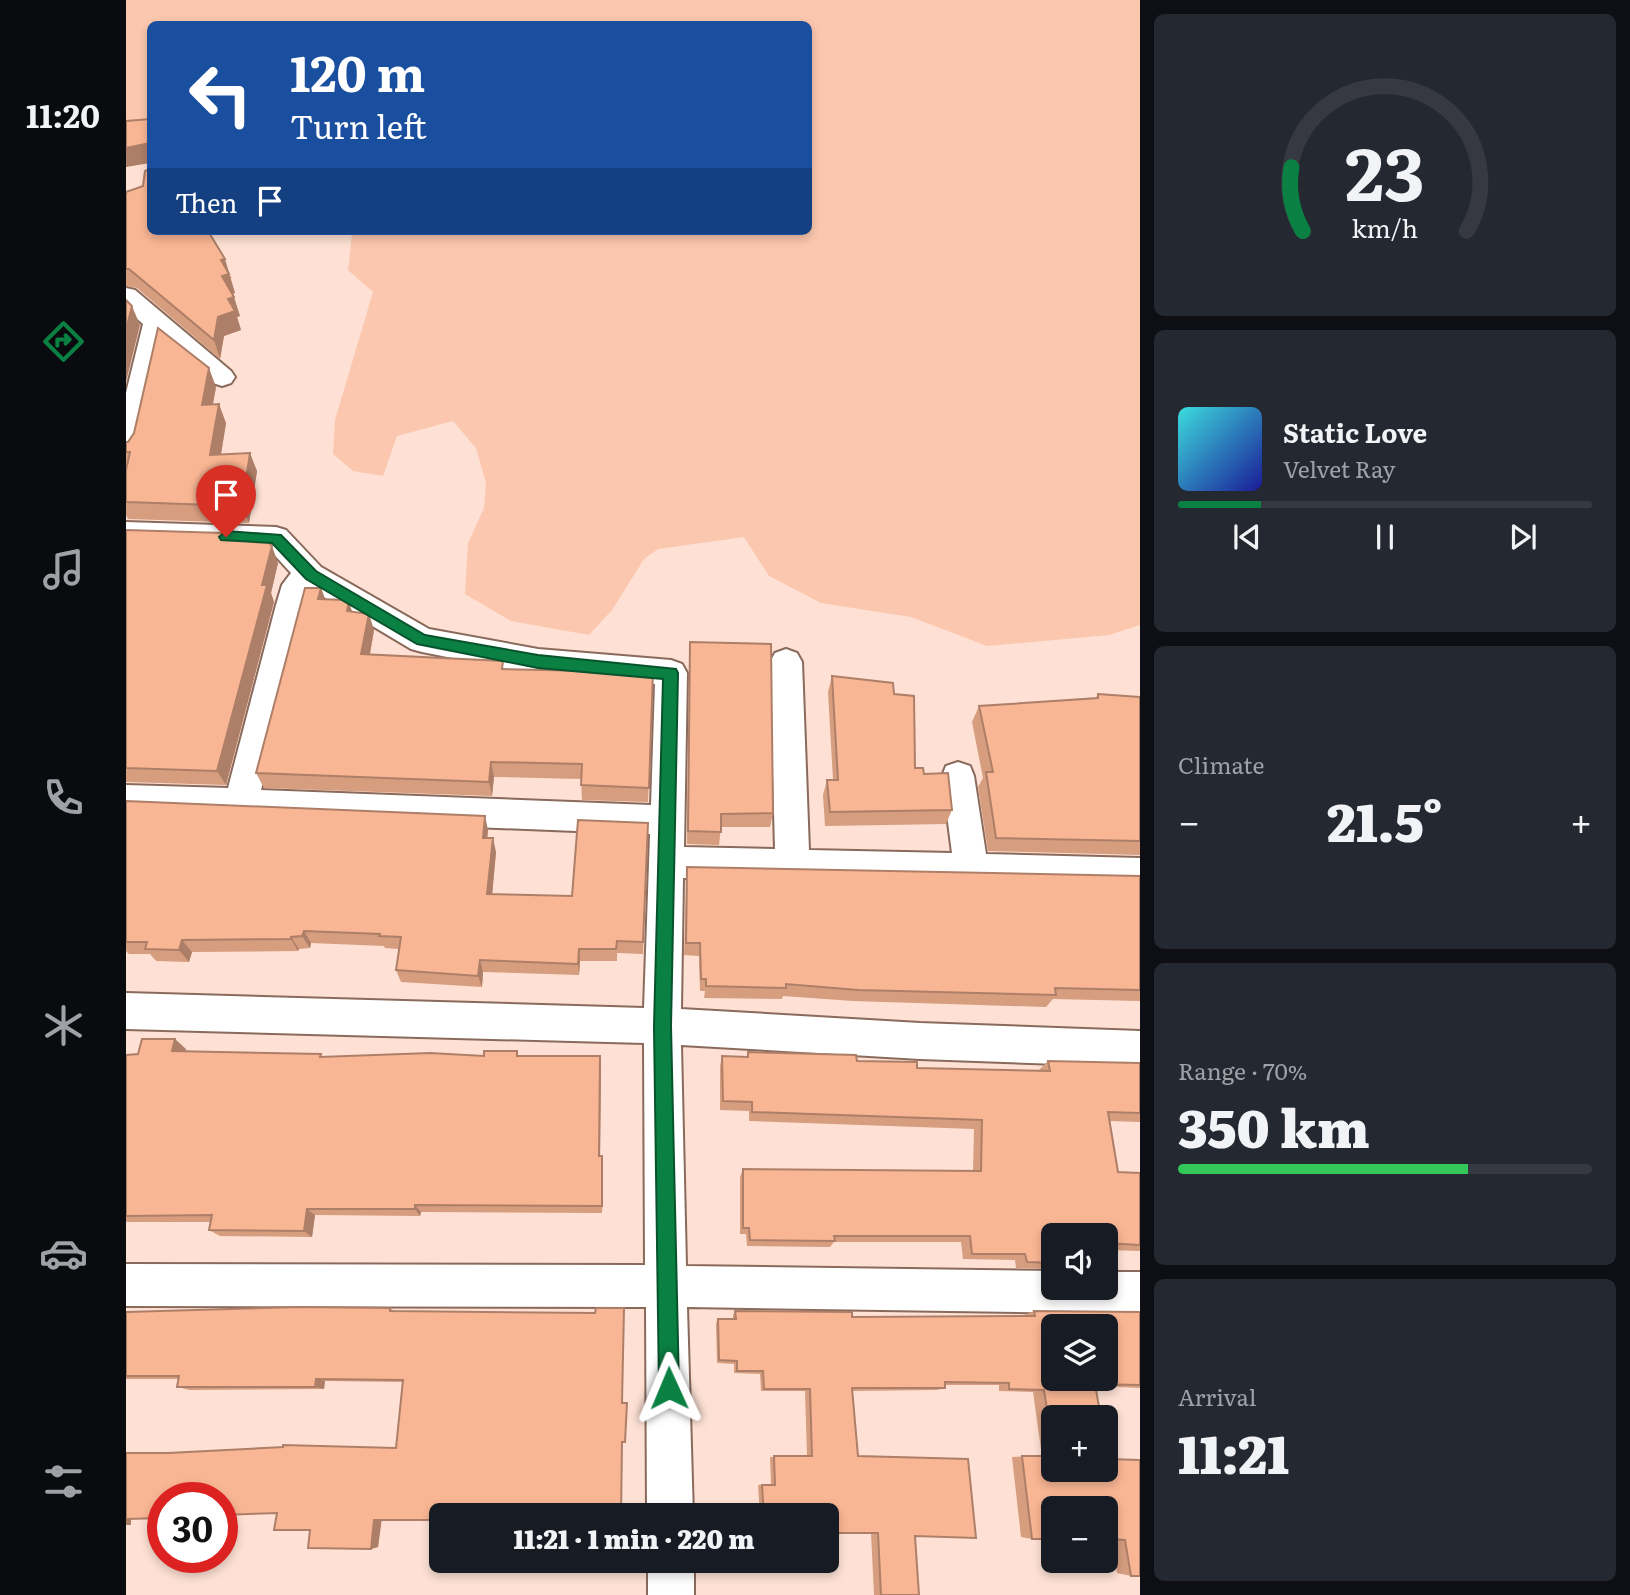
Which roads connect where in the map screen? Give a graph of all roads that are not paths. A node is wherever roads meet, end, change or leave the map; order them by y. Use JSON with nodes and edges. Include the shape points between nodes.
{"nodes":[{"id":1,"x":126,"y":296,"type":"edge"},
{"id":2,"x":156,"y":321,"type":"junction"},
{"id":3,"x":222,"y":377,"type":"dead end"},
{"id":4,"x":126,"y":450,"type":"edge"},
{"id":5,"x":126,"y":533,"type":"edge"},
{"id":6,"x":311,"y":575,"type":"junction"},
{"id":7,"x":786,"y":662,"type":"dead end"},
{"id":8,"x":958,"y":776,"type":"dead end"},
{"id":9,"x":126,"y":799,"type":"edge"},
{"id":10,"x":241,"y":803,"type":"junction"},
{"id":11,"x":669,"y":820,"type":"junction"},
{"id":12,"x":667,"y":862,"type":"junction"},
{"id":13,"x":792,"y":864,"type":"junction"},
{"id":14,"x":971,"y":869,"type":"junction"},
{"id":15,"x":1140,"y":873,"type":"edge"},
{"id":16,"x":126,"y":1011,"type":"edge"},
{"id":17,"x":662,"y":1026,"type":"junction"},
{"id":18,"x":1140,"y":1049,"type":"edge"},
{"id":19,"x":126,"y":1285,"type":"edge"},
{"id":20,"x":668,"y":1286,"type":"junction"},
{"id":21,"x":1140,"y":1293,"type":"edge"},
{"id":22,"x":670,"y":1503,"type":"edge"},
{"id":23,"x":671,"y":1573,"type":"edge"},
{"id":24,"x":671,"y":1595,"type":"edge"}],
"edges":[{"from":1,"to":2,"type":"street"},
{"from":2,"to":3,"type":"street"},
{"from":2,"to":4,"type":"street"},
{"from":5,"to":6,"type":"street","via":[[276,538]]},
{"from":6,"to":10,"type":"street","via":[[297,585]]},
{"from":6,"to":11,"type":"street","via":[[422,640],[538,662],[671,673]]},
{"from":7,"to":13,"type":"street"},
{"from":8,"to":14,"type":"street"},
{"from":9,"to":10,"type":"street"},
{"from":10,"to":11,"type":"street"},
{"from":11,"to":12,"type":"street"},
{"from":12,"to":13,"type":"street"},
{"from":12,"to":17,"type":"street"},
{"from":13,"to":14,"type":"street"},
{"from":14,"to":15,"type":"street"},
{"from":16,"to":17,"type":"street"},
{"from":17,"to":18,"type":"street"},
{"from":17,"to":20,"type":"street"},
{"from":19,"to":20,"type":"street"},
{"from":20,"to":21,"type":"street"},
{"from":20,"to":22,"type":"street"},
{"from":23,"to":24,"type":"street"}]}
